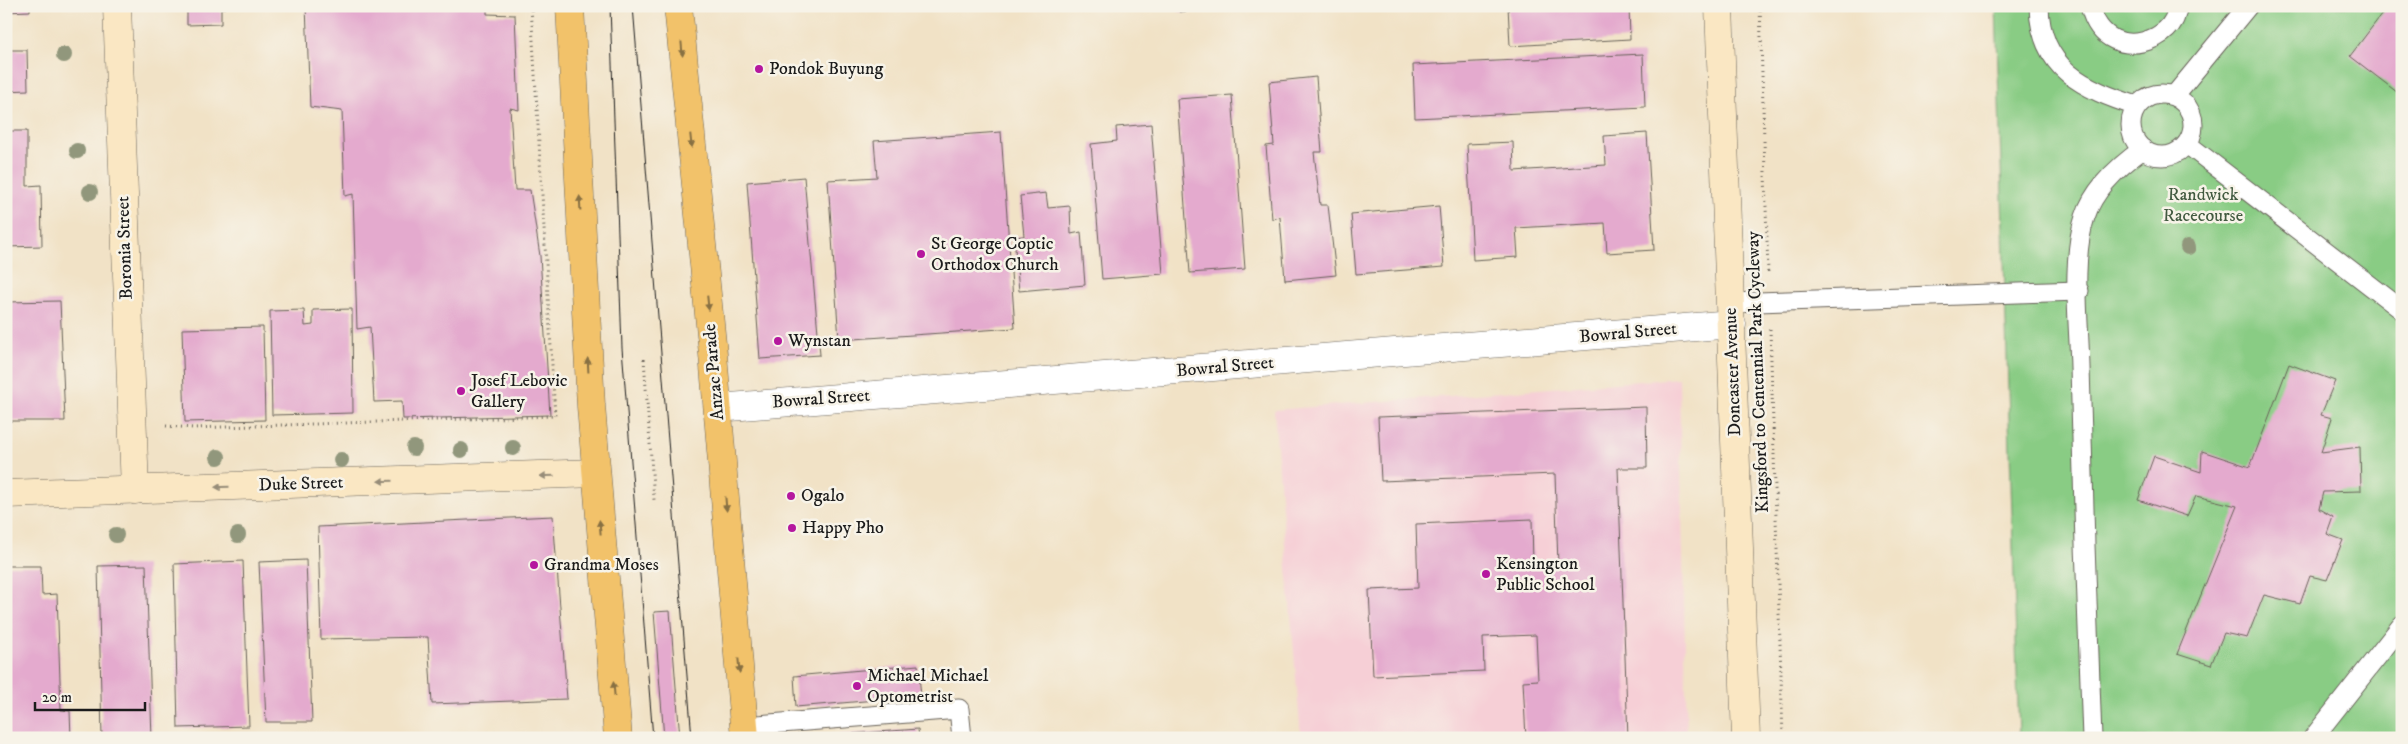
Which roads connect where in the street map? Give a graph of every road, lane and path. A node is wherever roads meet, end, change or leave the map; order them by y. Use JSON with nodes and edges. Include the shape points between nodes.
{"nodes":[{"id":1,"x":117,"y":6,"type":"edge"},
{"id":2,"x":531,"y":6,"type":"edge"},
{"id":3,"x":570,"y":6,"type":"edge"},
{"id":4,"x":678,"y":6,"type":"edge"},
{"id":5,"x":1719,"y":6,"type":"edge"},
{"id":6,"x":1760,"y":6,"type":"edge"},
{"id":7,"x":2039,"y":6,"type":"edge"},
{"id":8,"x":2090,"y":6,"type":"edge"},
{"id":9,"x":2178,"y":6,"type":"edge"},
{"id":10,"x":2248,"y":6,"type":"edge"},
{"id":11,"x":2174,"y":96,"type":"junction"},
{"id":12,"x":2137,"y":106,"type":"junction"},
{"id":13,"x":2187,"y":144,"type":"junction"},
{"id":14,"x":2143,"y":149,"type":"junction"},
{"id":15,"x":2079,"y":291,"type":"junction"},
{"id":16,"x":1769,"y":302,"type":"junction"},
{"id":17,"x":2402,"y":310,"type":"edge"},
{"id":18,"x":1731,"y":314,"type":"junction"},
{"id":19,"x":644,"y":359,"type":"dead end"},
{"id":20,"x":718,"y":408,"type":"junction"},
{"id":21,"x":160,"y":425,"type":"dead end"},
{"id":22,"x":596,"y":473,"type":"junction"},
{"id":23,"x":135,"y":490,"type":"junction"},
{"id":24,"x":6,"y":494,"type":"edge"},
{"id":25,"x":654,"y":500,"type":"dead end"},
{"id":26,"x":2402,"y":625,"type":"edge"},
{"id":27,"x":744,"y":732,"type":"edge"},
{"id":28,"x":618,"y":738,"type":"edge"},
{"id":29,"x":962,"y":738,"type":"edge"},
{"id":30,"x":1746,"y":738,"type":"edge"},
{"id":31,"x":1783,"y":738,"type":"edge"},
{"id":32,"x":2092,"y":738,"type":"edge"},
{"id":33,"x":2313,"y":738,"type":"edge"}],
"edges":[{"from":1,"to":23,"type":"street","name":"Boronia Street"},
{"from":2,"to":21,"type":"path","via":[[555,416],[193,428]]},
{"from":22,"to":3,"type":"main road","one_way":true},
{"from":4,"to":20,"type":"main road","name":"Anzac Parade","one_way":true},
{"from":5,"to":18,"type":"street","name":"Doncaster Avenue"},
{"from":6,"to":16,"type":"path","name":"Kingsford to Centennial Park Cycleway"},
{"from":7,"to":12,"type":"lane","via":[[2039,26],[2046,47],[2059,65],[2104,95]]},
{"from":8,"to":9,"type":"lane","via":[[2093,21],[2105,35],[2121,43],[2143,43],[2164,32],[2174,21]]},
{"from":10,"to":11,"type":"lane"},
{"from":11,"to":12,"type":"lane","via":[[2154,95]]},
{"from":11,"to":13,"type":"lane","via":[[2182,101],[2192,117],[2193,126]]},
{"from":12,"to":14,"type":"lane","via":[[2131,124],[2136,142]]},
{"from":13,"to":14,"type":"lane","via":[[2171,154],[2161,155]]},
{"from":13,"to":17,"type":"lane"},
{"from":14,"to":15,"type":"lane","via":[[2118,168],[2101,188],[2085,216],[2078,250]]},
{"from":15,"to":16,"type":"lane"},
{"from":15,"to":32,"type":"lane"},
{"from":16,"to":18,"type":"lane"},
{"from":16,"to":31,"type":"path","name":"Kingsford to Centennial Park Cycleway"},
{"from":18,"to":20,"type":"street","name":"Bowral Street"},
{"from":18,"to":30,"type":"street","name":"Doncaster Avenue"},
{"from":19,"to":25,"type":"path"},
{"from":20,"to":27,"type":"main road","name":"Anzac Parade","one_way":true},
{"from":22,"to":23,"type":"street","name":"Duke Street","one_way":true},
{"from":28,"to":22,"type":"main road","one_way":true},
{"from":23,"to":24,"type":"street","name":"Duke Street"},
{"from":26,"to":33,"type":"lane"},
{"from":27,"to":29,"type":"lane","via":[[959,709]]}]}
